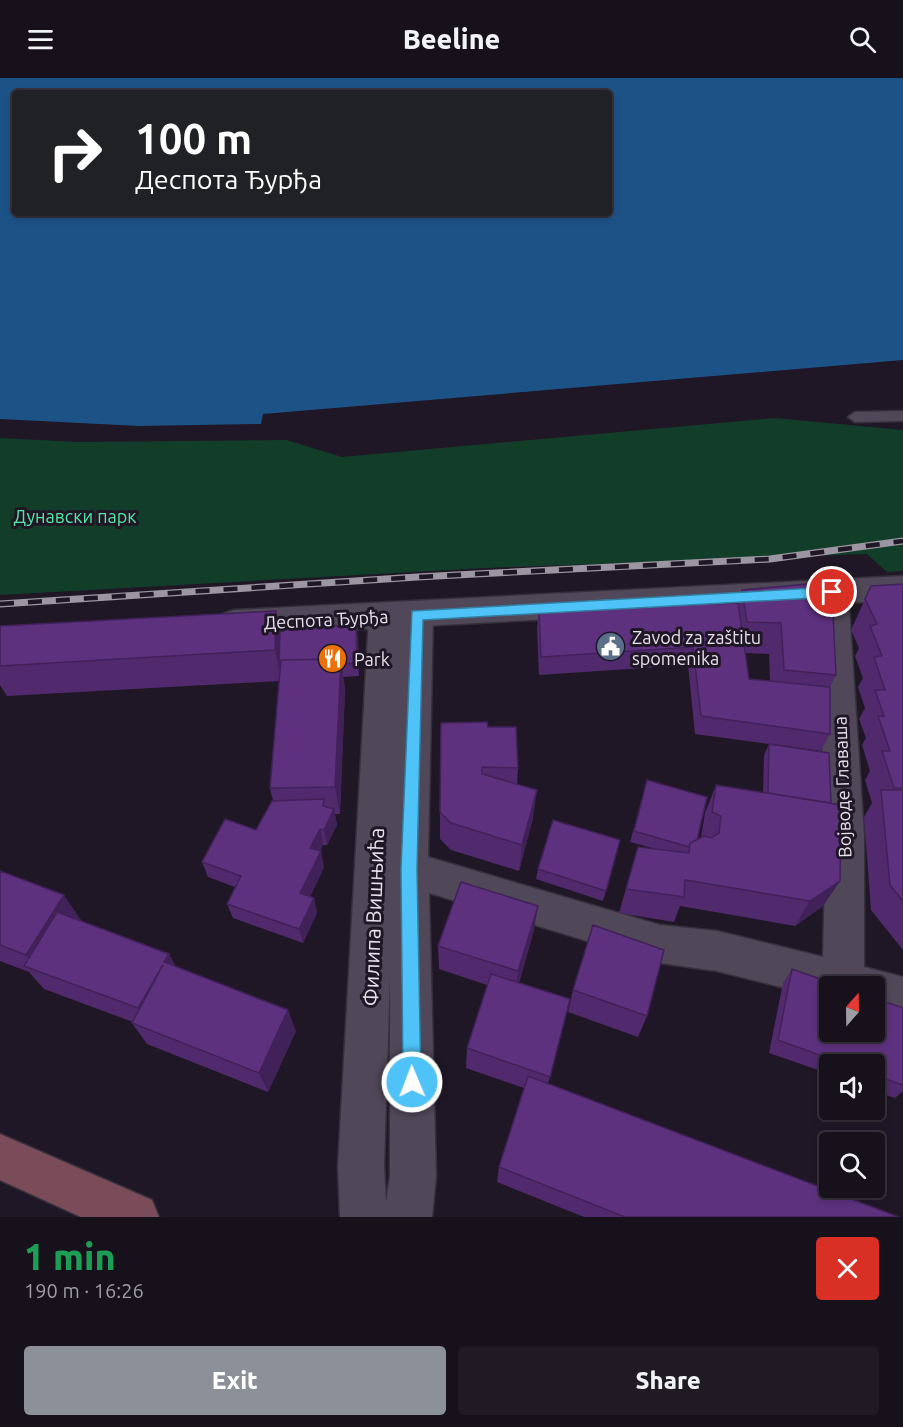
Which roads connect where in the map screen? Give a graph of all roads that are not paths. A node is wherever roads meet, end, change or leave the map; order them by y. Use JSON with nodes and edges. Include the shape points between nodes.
{"nodes":[{"id":1,"x":903,"y":416,"type":"edge"},
{"id":2,"x":855,"y":417,"type":"dead end"},
{"id":3,"x":903,"y":588,"type":"edge"},
{"id":4,"x":832,"y":592,"type":"junction"},
{"id":5,"x":401,"y":616,"type":"junction"},
{"id":6,"x":210,"y":624,"type":"edge"},
{"id":7,"x":392,"y":866,"type":"junction"},
{"id":8,"x":819,"y":976,"type":"edge"},
{"id":9,"x":859,"y":976,"type":"edge"},
{"id":10,"x":885,"y":993,"type":"edge"},
{"id":11,"x":903,"y":998,"type":"edge"},
{"id":12,"x":0,"y":1157,"type":"edge"},
{"id":13,"x":135,"y":1217,"type":"edge"},
{"id":14,"x":364,"y":1217,"type":"edge"},
{"id":15,"x":408,"y":1217,"type":"edge"}],
"edges":[{"from":1,"to":2,"type":"lane"},
{"from":3,"to":4,"type":"street","name":"Деспота Ђурђа"},
{"from":4,"to":5,"type":"street","name":"Деспота Ђурђа"},
{"from":4,"to":9,"type":"street","name":"Војводе Главаша","via":[[845,836]]},
{"from":5,"to":6,"type":"street","name":"Деспота Ђурђа"},
{"from":5,"to":7,"type":"street","name":"Филипа Вишњића"},
{"from":7,"to":8,"type":"street","via":[[660,944],[717,951]]},
{"from":7,"to":14,"type":"street","name":"Филипа Вишњића","via":[[361,1166]]},
{"from":7,"to":15,"type":"street","name":"Филипа Вишњића","via":[[413,1176]]},
{"from":10,"to":11,"type":"street"},
{"from":12,"to":13,"type":"main road"}]}
